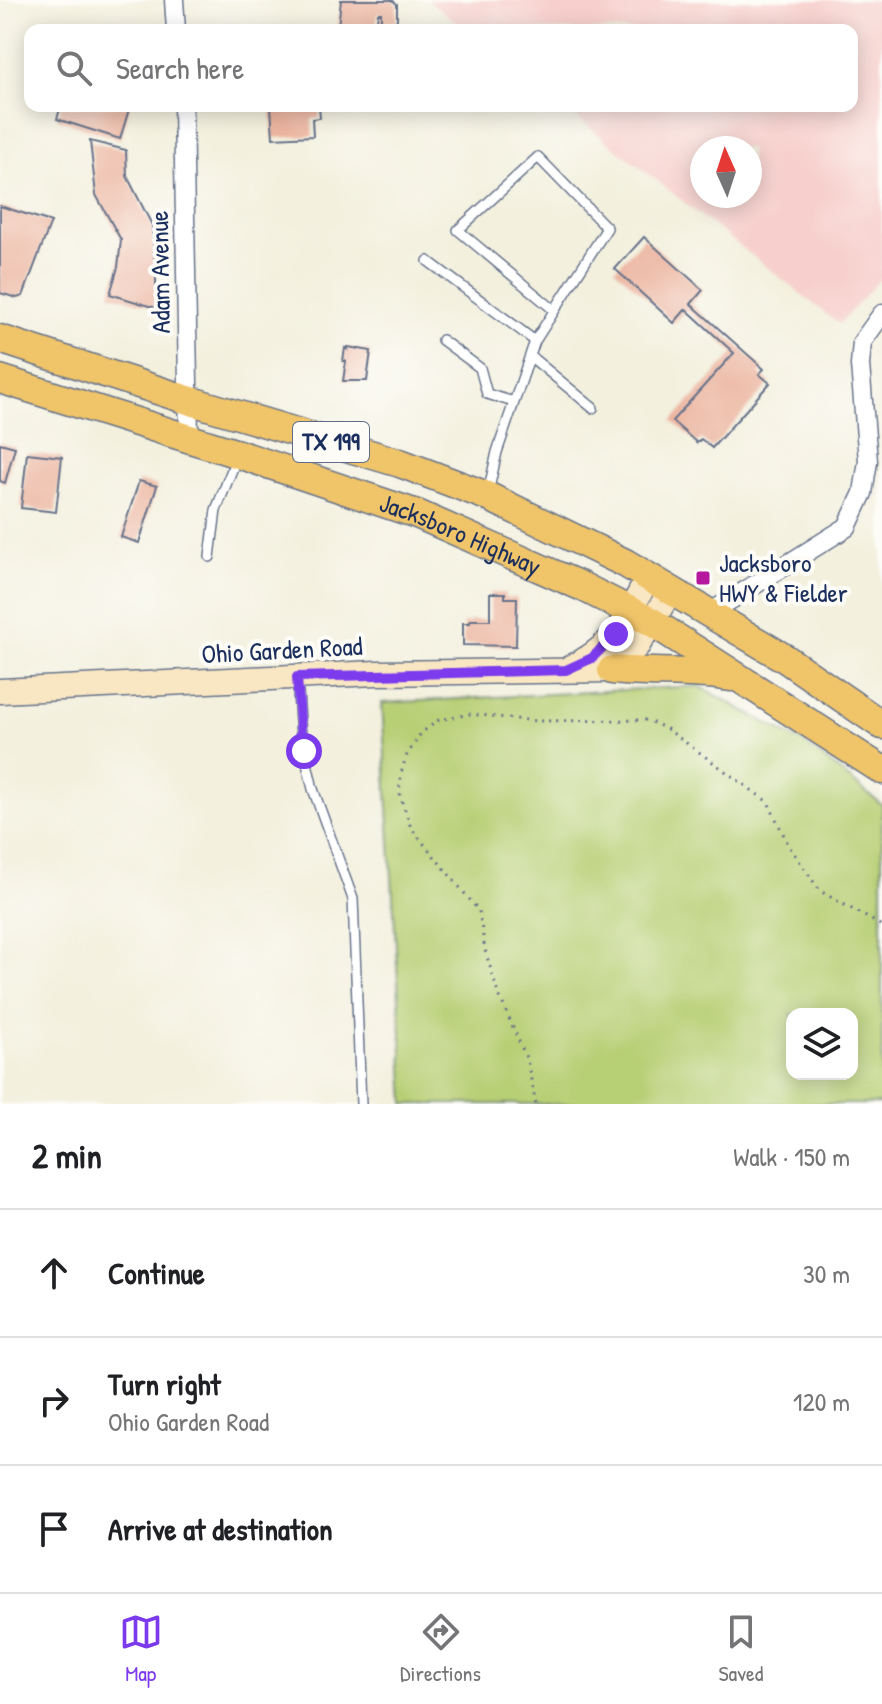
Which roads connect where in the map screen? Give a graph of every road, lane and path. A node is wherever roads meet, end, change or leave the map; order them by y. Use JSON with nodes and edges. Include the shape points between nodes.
{"nodes":[{"id":1,"x":174,"y":0,"type":"edge"},
{"id":2,"x":176,"y":24,"type":"edge"},
{"id":3,"x":183,"y":112,"type":"edge"},
{"id":4,"x":428,"y":261,"type":"dead end"},
{"id":5,"x":554,"y":310,"type":"junction"},
{"id":6,"x":882,"y":314,"type":"edge"},
{"id":7,"x":0,"y":339,"type":"edge"},
{"id":8,"x":442,"y":340,"type":"dead end"},
{"id":9,"x":535,"y":341,"type":"junction"},
{"id":10,"x":530,"y":356,"type":"junction"},
{"id":11,"x":0,"y":379,"type":"edge"},
{"id":12,"x":188,"y":400,"type":"junction"},
{"id":13,"x":514,"y":402,"type":"junction"},
{"id":14,"x":593,"y":408,"type":"dead end"},
{"id":15,"x":189,"y":438,"type":"junction"},
{"id":16,"x":238,"y":454,"type":"junction"},
{"id":17,"x":487,"y":496,"type":"junction"},
{"id":18,"x":210,"y":557,"type":"dead end"},
{"id":19,"x":659,"y":584,"type":"junction"},
{"id":20,"x":708,"y":614,"type":"junction"},
{"id":21,"x":641,"y":617,"type":"junction"},
{"id":22,"x":566,"y":670,"type":"junction"},
{"id":23,"x":612,"y":670,"type":"junction"},
{"id":24,"x":297,"y":677,"type":"junction"},
{"id":25,"x":740,"y":678,"type":"junction"},
{"id":26,"x":0,"y":691,"type":"edge"},
{"id":27,"x":882,"y":725,"type":"edge"},
{"id":28,"x":882,"y":770,"type":"edge"},
{"id":29,"x":882,"y":926,"type":"edge"},
{"id":30,"x":361,"y":1104,"type":"edge"},
{"id":31,"x":536,"y":1104,"type":"edge"}],
"edges":[{"from":1,"to":2,"type":"street"},
{"from":3,"to":12,"type":"street","name":"Adam Avenue"},
{"from":4,"to":9,"type":"lane"},
{"from":5,"to":5,"type":"lane","via":[[607,228],[538,157],[458,230]]},
{"from":5,"to":9,"type":"lane"},
{"from":6,"to":20,"type":"street","via":[[862,342],[868,461],[863,493],[847,527]]},
{"from":7,"to":12,"type":"main road","name":"Jacksboro Highway","number":"TX 199"},
{"from":8,"to":13,"type":"lane","via":[[480,368],[487,394]]},
{"from":9,"to":10,"type":"lane"},
{"from":10,"to":13,"type":"lane"},
{"from":10,"to":14,"type":"lane"},
{"from":11,"to":15,"type":"main road","name":"Jacksboro Highway","number":"TX 199"},
{"from":12,"to":15,"type":"street","name":"Adam Avenue"},
{"from":12,"to":17,"type":"main road","name":"Jacksboro Highway","number":"TX 199","via":[[400,463]]},
{"from":13,"to":17,"type":"lane"},
{"from":15,"to":16,"type":"main road","name":"Jacksboro Highway","number":"TX 199"},
{"from":16,"to":18,"type":"lane","via":[[216,510]]},
{"from":16,"to":21,"type":"main road","name":"Jacksboro Highway","number":"TX 199","via":[[417,514]]},
{"from":17,"to":19,"type":"main road","name":"Jacksboro Highway","number":"TX 199"},
{"from":19,"to":20,"type":"main road","name":"Jacksboro Highway","number":"TX 199"},
{"from":19,"to":21,"type":"street","name":"Ohio Garden Road"},
{"from":20,"to":27,"type":"main road","name":"Jacksboro Highway","number":"TX 199","via":[[786,659]]},
{"from":21,"to":22,"type":"street","name":"Ohio Garden Road","via":[[592,658]]},
{"from":21,"to":23,"type":"street","name":"Ohio Garden Road","via":[[638,645]]},
{"from":21,"to":25,"type":"main road","name":"Jacksboro Highway","number":"TX 199"},
{"from":22,"to":23,"type":"street","name":"Ohio Garden Road"},
{"from":22,"to":24,"type":"street","name":"Ohio Garden Road"},
{"from":23,"to":25,"type":"main road"},
{"from":24,"to":26,"type":"street","name":"Ohio Garden Road"},
{"from":24,"to":30,"type":"lane","via":[[301,737],[313,789],[353,899]]},
{"from":25,"to":28,"type":"main road","name":"Jacksboro Highway","number":"TX 199"},
{"from":29,"to":31,"type":"path","via":[[820,891],[789,846],[768,802],[667,729],[647,720],[536,721],[470,714],[439,720],[421,733],[407,755],[399,792],[411,828],[479,911],[485,950],[527,1060]]}]}
